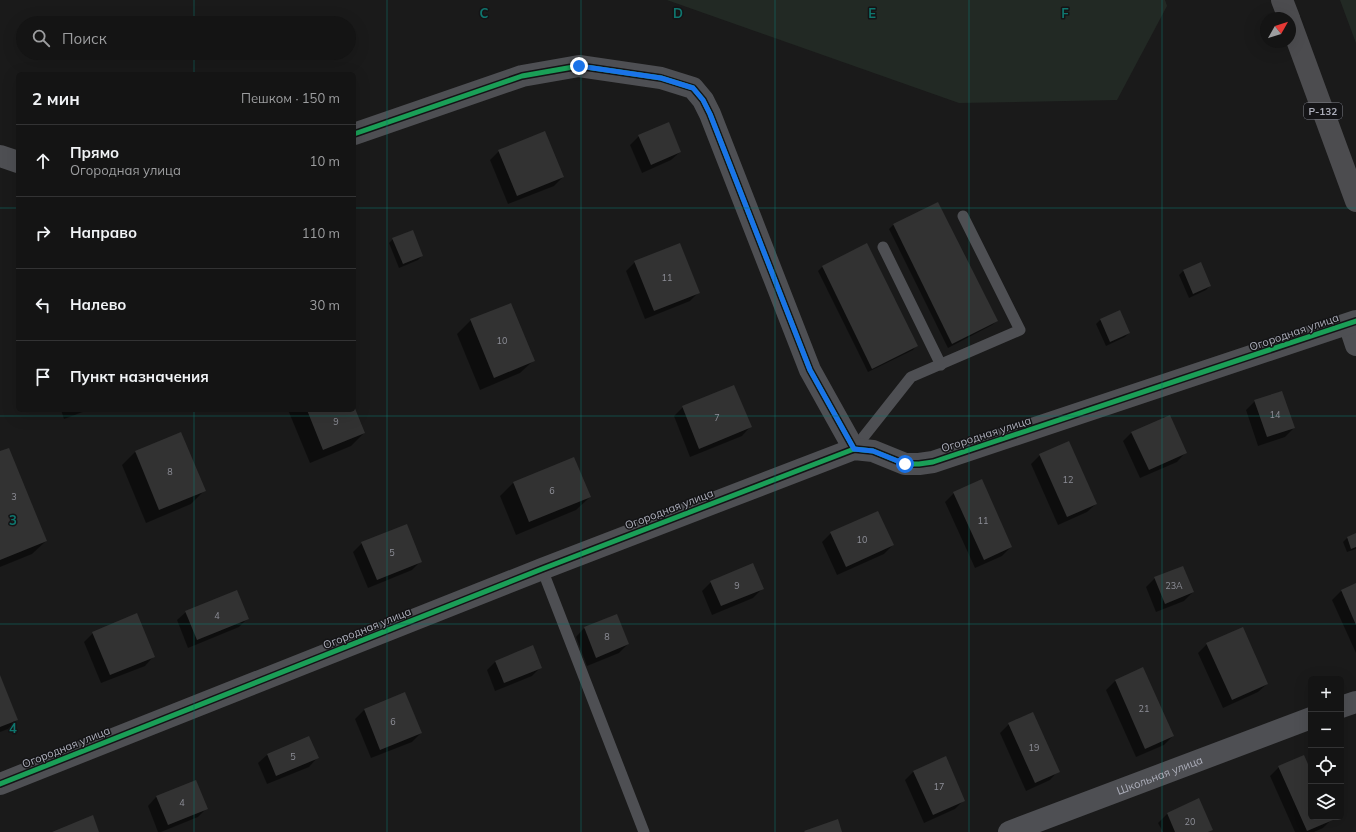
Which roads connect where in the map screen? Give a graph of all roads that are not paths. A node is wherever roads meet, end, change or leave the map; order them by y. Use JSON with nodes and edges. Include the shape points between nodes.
{"nodes":[{"id":1,"x":1282,"y":0,"type":"edge"},
{"id":2,"x":1287,"y":12,"type":"edge"},
{"id":3,"x":1296,"y":37,"type":"edge"},
{"id":4,"x":356,"y":133,"type":"edge"},
{"id":5,"x":0,"y":156,"type":"edge"},
{"id":6,"x":16,"y":161,"type":"edge"},
{"id":7,"x":1356,"y":201,"type":"edge"},
{"id":8,"x":963,"y":216,"type":"dead end"},
{"id":9,"x":884,"y":247,"type":"dead end"},
{"id":10,"x":1352,"y":322,"type":"edge"},
{"id":11,"x":1356,"y":345,"type":"edge"},
{"id":12,"x":941,"y":365,"type":"junction"},
{"id":13,"x":854,"y":449,"type":"junction"},
{"id":14,"x":542,"y":569,"type":"junction"},
{"id":15,"x":1356,"y":702,"type":"edge"},
{"id":16,"x":1344,"y":706,"type":"edge"},
{"id":17,"x":1308,"y":719,"type":"edge"},
{"id":18,"x":0,"y":784,"type":"edge"},
{"id":19,"x":644,"y":832,"type":"edge"},
{"id":20,"x":1009,"y":832,"type":"edge"}],
"edges":[{"from":1,"to":2,"type":"highway"},
{"from":3,"to":7,"type":"highway","number":"Р-132"},
{"from":4,"to":13,"type":"street","via":[[522,76],[579,66],[661,78],[693,88],[710,114],[810,370]]},
{"from":5,"to":6,"type":"street"},
{"from":8,"to":12,"type":"lane","via":[[1020,330]]},
{"from":9,"to":12,"type":"lane"},
{"from":10,"to":11,"type":"street"},
{"from":10,"to":13,"type":"street","name":"Огородная улица","via":[[933,462],[905,464],[873,451]]},
{"from":12,"to":13,"type":"lane","via":[[911,377]]},
{"from":13,"to":14,"type":"street","name":"Огородная улица"},
{"from":14,"to":18,"type":"street","name":"Огородная улица"},
{"from":14,"to":19,"type":"lane"},
{"from":15,"to":16,"type":"street"},
{"from":17,"to":20,"type":"street","name":"Школьная улица"}]}
